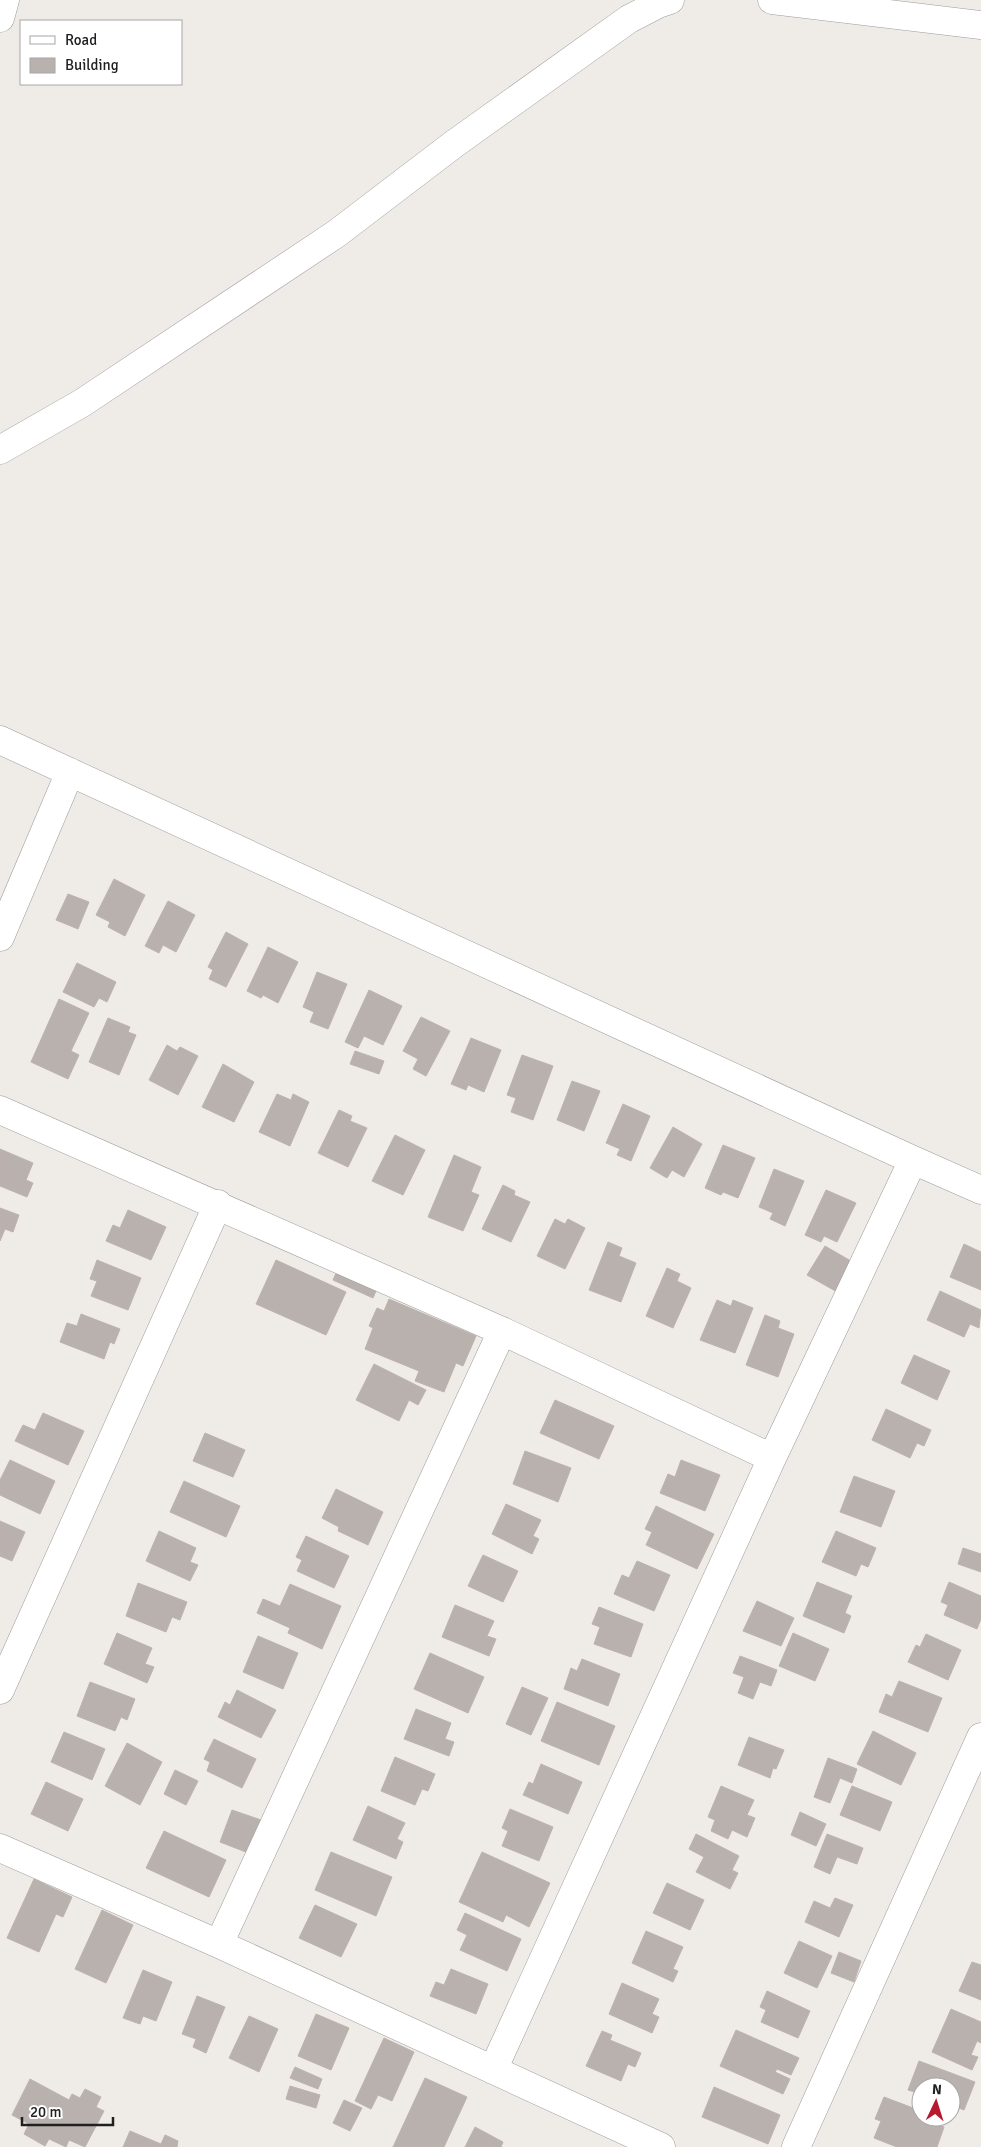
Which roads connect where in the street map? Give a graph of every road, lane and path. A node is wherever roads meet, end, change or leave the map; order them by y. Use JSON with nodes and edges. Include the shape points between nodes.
{"nodes":[{"id":1,"x":5,"y":0,"type":"edge"},
{"id":2,"x":670,"y":0,"type":"edge"},
{"id":3,"x":772,"y":0,"type":"edge"},
{"id":4,"x":0,"y":18,"type":"edge"},
{"id":5,"x":981,"y":25,"type":"edge"},
{"id":6,"x":0,"y":450,"type":"edge"},
{"id":7,"x":0,"y":740,"type":"edge"},
{"id":8,"x":70,"y":772,"type":"junction"},
{"id":9,"x":0,"y":937,"type":"edge"},
{"id":10,"x":0,"y":1110,"type":"edge"},
{"id":11,"x":912,"y":1160,"type":"junction"},
{"id":12,"x":981,"y":1190,"type":"edge"},
{"id":13,"x":218,"y":1204,"type":"junction"},
{"id":14,"x":502,"y":1331,"type":"junction"},
{"id":15,"x":772,"y":1458,"type":"junction"},
{"id":16,"x":0,"y":1690,"type":"edge"},
{"id":17,"x":981,"y":1737,"type":"edge"},
{"id":18,"x":0,"y":1848,"type":"edge"},
{"id":19,"x":218,"y":1944,"type":"junction"},
{"id":20,"x":493,"y":2070,"type":"junction"},
{"id":21,"x":661,"y":2147,"type":"edge"},
{"id":22,"x":796,"y":2147,"type":"edge"}],
"edges":[{"from":1,"to":4,"type":"street"},
{"from":2,"to":6,"type":"street","via":[[629,19],[328,239],[82,403]]},
{"from":3,"to":5,"type":"street"},
{"from":7,"to":8,"type":"street"},
{"from":8,"to":9,"type":"street"},
{"from":8,"to":11,"type":"street"},
{"from":10,"to":13,"type":"street"},
{"from":11,"to":12,"type":"street"},
{"from":11,"to":15,"type":"street"},
{"from":13,"to":14,"type":"street"},
{"from":13,"to":16,"type":"street"},
{"from":14,"to":15,"type":"street"},
{"from":14,"to":19,"type":"street"},
{"from":15,"to":20,"type":"street"},
{"from":17,"to":22,"type":"street"},
{"from":18,"to":19,"type":"street"},
{"from":19,"to":20,"type":"street"},
{"from":20,"to":21,"type":"street"}]}
